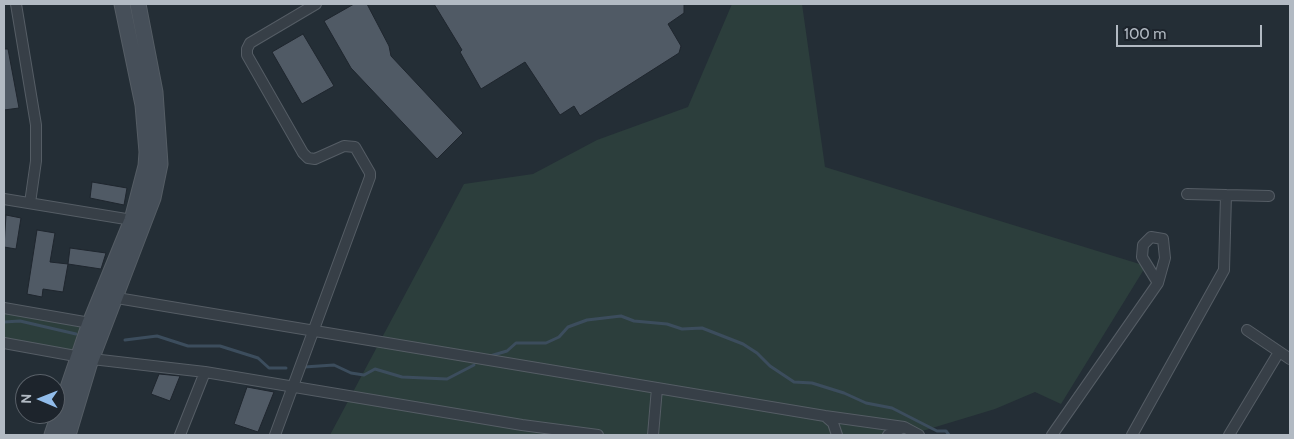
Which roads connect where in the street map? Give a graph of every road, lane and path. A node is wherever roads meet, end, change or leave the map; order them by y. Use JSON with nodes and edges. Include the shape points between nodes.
{"nodes":[{"id":1,"x":16,"y":4,"type":"edge"},
{"id":2,"x":122,"y":4,"type":"edge"},
{"id":3,"x":138,"y":4,"type":"edge"},
{"id":4,"x":316,"y":4,"type":"edge"},
{"id":5,"x":153,"y":165,"type":"junction"},
{"id":6,"x":1187,"y":194,"type":"dead end"},
{"id":7,"x":1226,"y":195,"type":"junction"},
{"id":8,"x":1269,"y":196,"type":"dead end"},
{"id":9,"x":4,"y":199,"type":"edge"},
{"id":10,"x":30,"y":203,"type":"junction"},
{"id":11,"x":132,"y":220,"type":"junction"},
{"id":12,"x":1158,"y":283,"type":"dead end"},
{"id":13,"x":116,"y":298,"type":"junction"},
{"id":14,"x":4,"y":308,"type":"edge"},
{"id":15,"x":90,"y":323,"type":"junction"},
{"id":16,"x":1247,"y":330,"type":"dead end"},
{"id":17,"x":312,"y":332,"type":"junction"},
{"id":18,"x":4,"y":343,"type":"edge"},
{"id":19,"x":1279,"y":352,"type":"junction"},
{"id":20,"x":85,"y":358,"type":"junction"},
{"id":21,"x":1290,"y":359,"type":"edge"},
{"id":22,"x":205,"y":372,"type":"junction"},
{"id":23,"x":292,"y":387,"type":"junction"},
{"id":24,"x":657,"y":388,"type":"junction"},
{"id":25,"x":825,"y":416,"type":"junction"},
{"id":26,"x":904,"y":427,"type":"junction"},
{"id":27,"x":52,"y":435,"type":"edge"},
{"id":28,"x":68,"y":435,"type":"edge"},
{"id":29,"x":180,"y":435,"type":"edge"},
{"id":30,"x":274,"y":435,"type":"edge"},
{"id":31,"x":598,"y":435,"type":"edge"},
{"id":32,"x":653,"y":435,"type":"edge"},
{"id":33,"x":837,"y":435,"type":"edge"},
{"id":34,"x":888,"y":435,"type":"edge"},
{"id":35,"x":919,"y":435,"type":"edge"},
{"id":36,"x":1052,"y":435,"type":"edge"},
{"id":37,"x":1132,"y":435,"type":"edge"},
{"id":38,"x":1229,"y":435,"type":"edge"}],
"edges":[{"from":1,"to":10,"type":"street","via":[[36,125],[36,161]]},
{"from":2,"to":5,"type":"main road","via":[[143,105],[147,152]]},
{"from":3,"to":5,"type":"main road","via":[[155,92]]},
{"from":4,"to":17,"type":"street","via":[[250,42],[247,49],[247,55],[303,153],[315,159],[344,146],[355,147],[370,173]]},
{"from":5,"to":11,"type":"main road"},
{"from":5,"to":13,"type":"main road","via":[[153,198]]},
{"from":6,"to":7,"type":"street"},
{"from":7,"to":8,"type":"street"},
{"from":7,"to":37,"type":"street","via":[[1224,270]]},
{"from":9,"to":10,"type":"street"},
{"from":10,"to":11,"type":"street"},
{"from":11,"to":15,"type":"main road"},
{"from":12,"to":36,"type":"street"},
{"from":13,"to":17,"type":"street"},
{"from":13,"to":20,"type":"main road"},
{"from":14,"to":15,"type":"street"},
{"from":15,"to":20,"type":"main road"},
{"from":16,"to":19,"type":"street"},
{"from":17,"to":23,"type":"street"},
{"from":17,"to":24,"type":"street"},
{"from":18,"to":20,"type":"street"},
{"from":19,"to":21,"type":"street"},
{"from":19,"to":38,"type":"street"},
{"from":20,"to":22,"type":"street"},
{"from":20,"to":27,"type":"main road"},
{"from":20,"to":28,"type":"main road"},
{"from":22,"to":23,"type":"street"},
{"from":22,"to":29,"type":"street"},
{"from":23,"to":30,"type":"street"},
{"from":23,"to":31,"type":"street"},
{"from":24,"to":25,"type":"street"},
{"from":24,"to":32,"type":"street"},
{"from":25,"to":26,"type":"street"},
{"from":25,"to":33,"type":"street","via":[[833,422]]},
{"from":26,"to":34,"type":"street"},
{"from":26,"to":35,"type":"street"}]}
